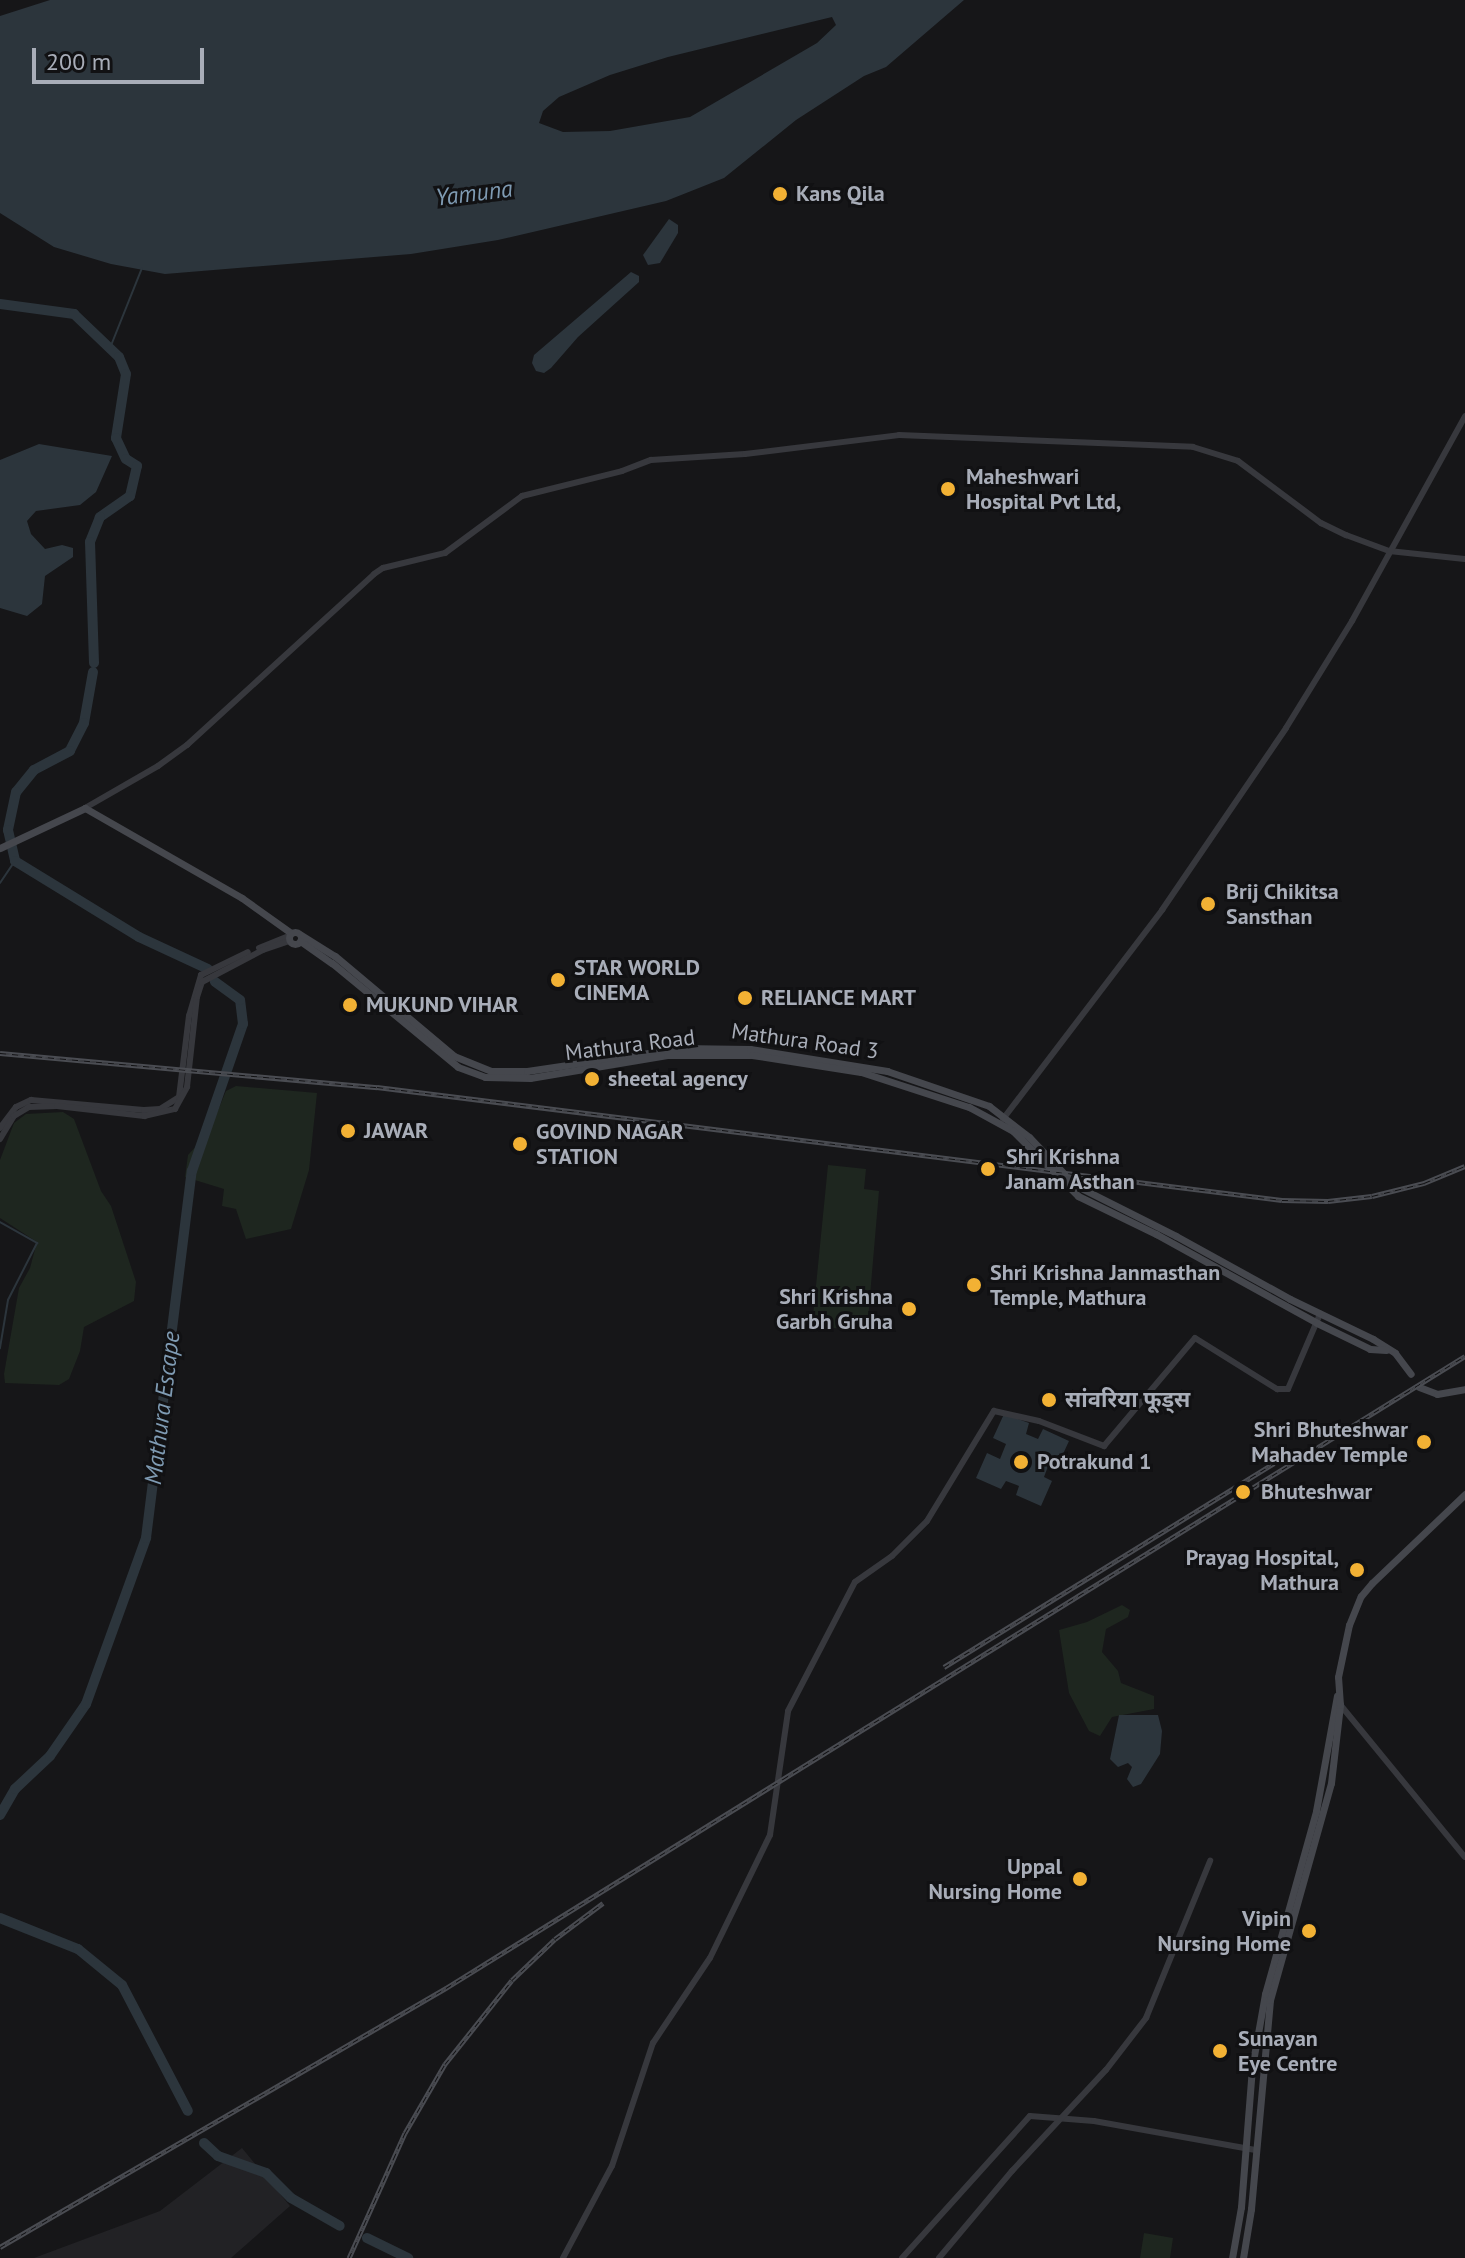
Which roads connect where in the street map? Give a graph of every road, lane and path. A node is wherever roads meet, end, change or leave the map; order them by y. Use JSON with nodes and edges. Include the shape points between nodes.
{"nodes":[{"id":1,"x":1465,"y":416,"type":"edge"},
{"id":2,"x":1389,"y":551,"type":"junction"},
{"id":3,"x":1465,"y":559,"type":"edge"},
{"id":4,"x":85,"y":808,"type":"junction"},
{"id":5,"x":0,"y":848,"type":"edge"},
{"id":6,"x":289,"y":937,"type":"junction"},
{"id":7,"x":371,"y":990,"type":"junction"},
{"id":8,"x":563,"y":1064,"type":"joint"},
{"id":9,"x":1003,"y":1119,"type":"junction"},
{"id":10,"x":0,"y":1128,"type":"edge"},
{"id":11,"x":0,"y":1139,"type":"edge"},
{"id":12,"x":1320,"y":1314,"type":"junction"},
{"id":13,"x":1317,"y":1323,"type":"junction"},
{"id":14,"x":1389,"y":1350,"type":"junction"},
{"id":15,"x":1411,"y":1374,"type":"dead end"},
{"id":16,"x":1419,"y":1387,"type":"dead end"},
{"id":17,"x":1465,"y":1389,"type":"edge"},
{"id":18,"x":1465,"y":1494,"type":"edge"},
{"id":19,"x":1338,"y":1703,"type":"junction"},
{"id":20,"x":1465,"y":1857,"type":"edge"},
{"id":21,"x":1210,"y":1861,"type":"dead end"},
{"id":22,"x":1060,"y":2118,"type":"junction"},
{"id":23,"x":1251,"y":2150,"type":"junction"},
{"id":24,"x":563,"y":2258,"type":"edge"},
{"id":25,"x":902,"y":2258,"type":"edge"},
{"id":26,"x":939,"y":2258,"type":"edge"},
{"id":27,"x":1232,"y":2258,"type":"edge"},
{"id":28,"x":1243,"y":2258,"type":"edge"}],
"edges":[{"from":1,"to":2,"type":"street"},
{"from":2,"to":3,"type":"street"},
{"from":2,"to":4,"type":"street","via":[[1321,523],[1228,455],[1193,447],[899,435],[651,460],[535,490],[445,553],[383,568],[187,745]]},
{"from":2,"to":9,"type":"street","via":[[1286,728],[1162,910]]},
{"from":4,"to":5,"type":"main road"},
{"from":4,"to":6,"type":"main road","via":[[242,898]]},
{"from":6,"to":7,"type":"main road","name":"Mathura Road","via":[[295,944],[301,938]]},
{"from":6,"to":10,"type":"street","via":[[201,975],[189,1016],[179,1097],[160,1109],[31,1100],[16,1107]]},
{"from":6,"to":11,"type":"street","via":[[202,982],[187,1087],[175,1109],[144,1116],[29,1107],[14,1116]]},
{"from":7,"to":8,"type":"main road","name":"Mathura Road","via":[[471,1065],[507,1072]]},
{"from":7,"to":9,"type":"main road","name":"Mathura Road","via":[[458,1067],[485,1077],[530,1078],[679,1054],[752,1055],[890,1079]]},
{"from":8,"to":9,"type":"main road","name":"Mathura Road 3","via":[[680,1048],[750,1049],[887,1071],[989,1106]]},
{"from":9,"to":12,"type":"main road","via":[[1075,1185]]},
{"from":9,"to":13,"type":"main road","via":[[1078,1196]]},
{"from":12,"to":13,"type":"street"},
{"from":12,"to":14,"type":"main road"},
{"from":13,"to":14,"type":"main road","via":[[1370,1349]]},
{"from":13,"to":24,"type":"street","via":[[1291,1384],[1281,1390],[1195,1338],[1104,1446],[1039,1421],[994,1411],[937,1508],[892,1556],[850,1589],[794,1698],[783,1734],[770,1835],[710,1958],[653,2043],[612,2166]]},
{"from":14,"to":15,"type":"main road"},
{"from":16,"to":17,"type":"main road","via":[[1437,1394]]},
{"from":18,"to":19,"type":"main road","via":[[1361,1596],[1349,1625]]},
{"from":19,"to":20,"type":"street"},
{"from":19,"to":23,"type":"main road","via":[[1316,1811],[1265,1994],[1252,2067]]},
{"from":21,"to":22,"type":"street","via":[[1146,2018]]},
{"from":22,"to":23,"type":"street"},
{"from":22,"to":25,"type":"street","via":[[1030,2116]]},
{"from":22,"to":26,"type":"street"},
{"from":23,"to":27,"type":"main road"},
{"from":23,"to":28,"type":"main road","via":[[1251,2209]]}]}
